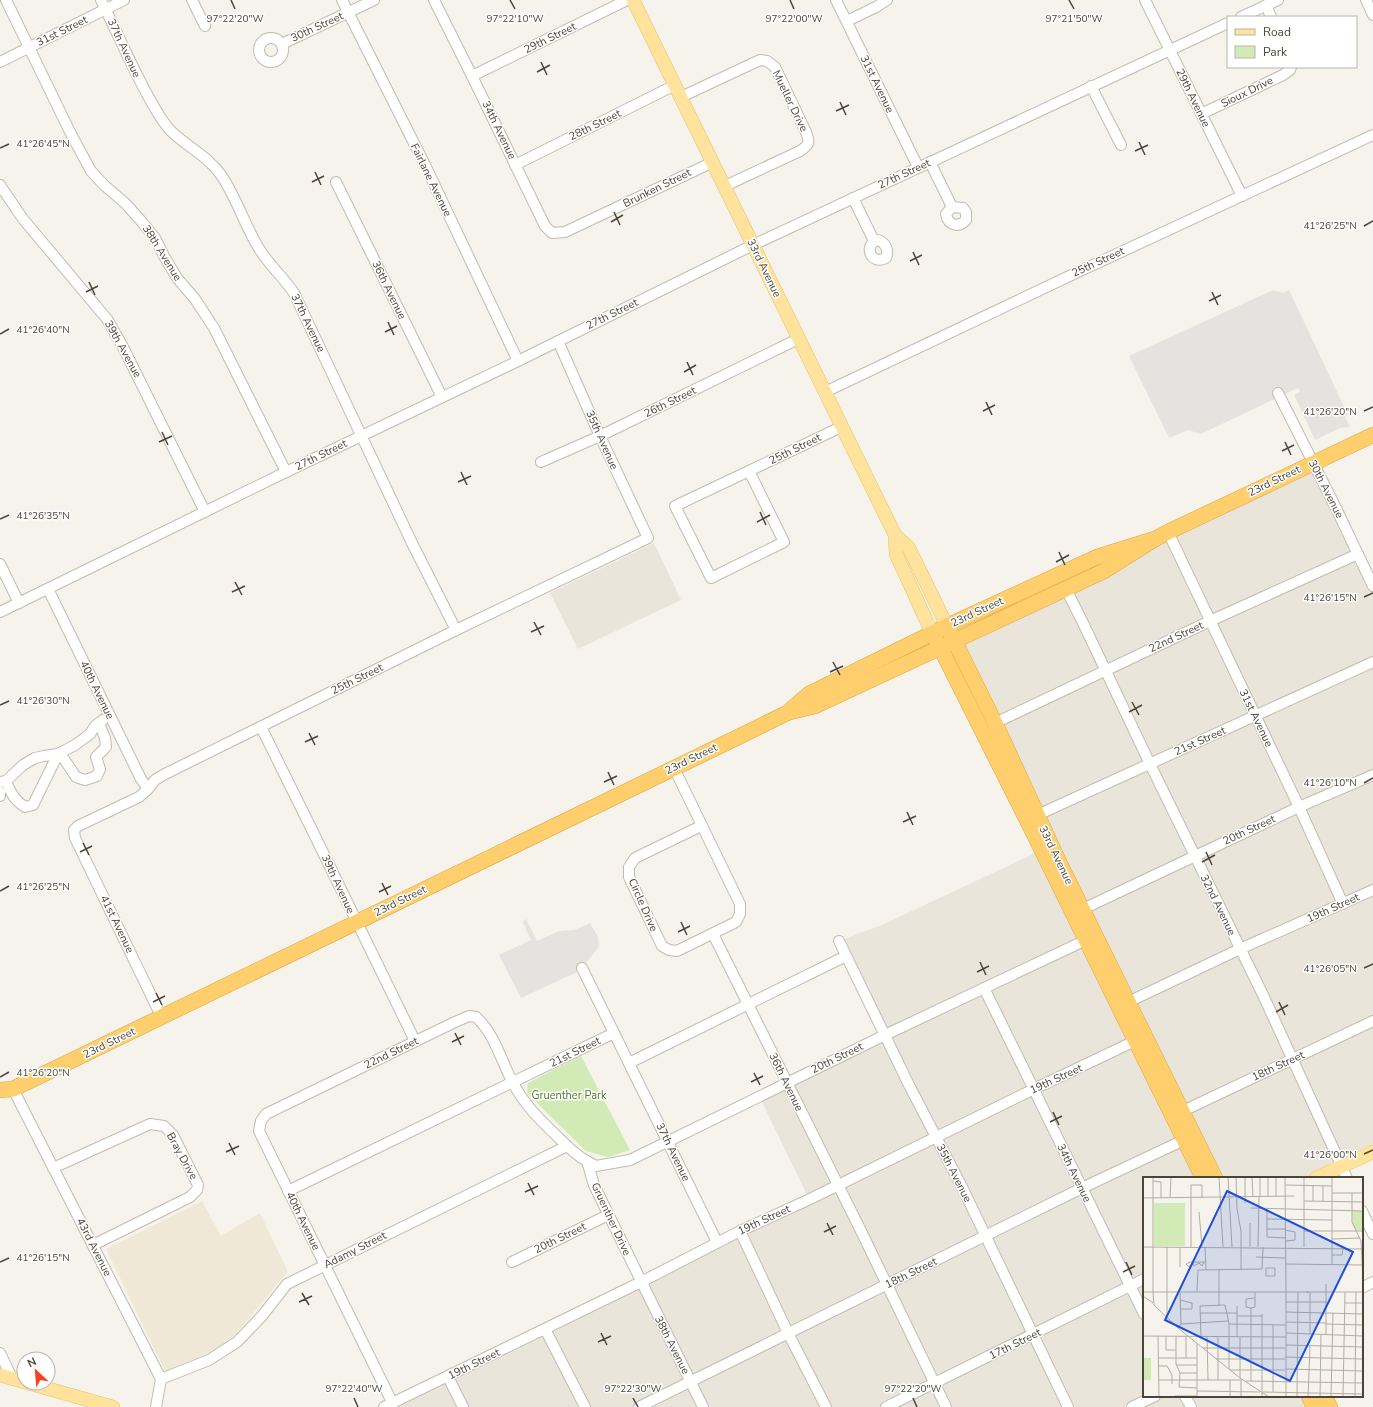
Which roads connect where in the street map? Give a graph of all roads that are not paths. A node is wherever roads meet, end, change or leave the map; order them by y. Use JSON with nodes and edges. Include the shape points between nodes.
{"nodes":[{"id":1,"x":6,"y":0,"type":"edge"},
{"id":2,"x":124,"y":0,"type":"edge"},
{"id":3,"x":192,"y":0,"type":"edge"},
{"id":4,"x":342,"y":0,"type":"edge"},
{"id":5,"x":374,"y":0,"type":"edge"},
{"id":6,"x":434,"y":0,"type":"edge"},
{"id":7,"x":627,"y":0,"type":"edge"},
{"id":8,"x":633,"y":0,"type":"edge"},
{"id":9,"x":836,"y":0,"type":"edge"},
{"id":10,"x":887,"y":0,"type":"edge"},
{"id":11,"x":1145,"y":0,"type":"edge"},
{"id":12,"x":1278,"y":0,"type":"edge"},
{"id":13,"x":1366,"y":0,"type":"edge"},
{"id":14,"x":104,"y":5,"type":"edge"},
{"id":15,"x":1266,"y":5,"type":"junction"},
{"id":16,"x":348,"y":13,"type":"junction"},
{"id":17,"x":1373,"y":15,"type":"edge"},
{"id":18,"x":1243,"y":16,"type":"edge"},
{"id":19,"x":1271,"y":16,"type":"edge"},
{"id":20,"x":847,"y":21,"type":"junction"},
{"id":21,"x":1227,"y":23,"type":"edge"},
{"id":22,"x":205,"y":26,"type":"dead end"},
{"id":23,"x":282,"y":44,"type":"dead end"},
{"id":24,"x":29,"y":47,"type":"junction"},
{"id":25,"x":1169,"y":50,"type":"junction"},
{"id":26,"x":0,"y":62,"type":"edge"},
{"id":27,"x":1291,"y":68,"type":"edge"},
{"id":28,"x":472,"y":76,"type":"junction"},
{"id":29,"x":1091,"y":86,"type":"junction"},
{"id":30,"x":678,"y":91,"type":"junction"},
{"id":31,"x":1201,"y":114,"type":"junction"},
{"id":32,"x":1373,"y":135,"type":"edge"},
{"id":33,"x":1121,"y":144,"type":"dead end"},
{"id":34,"x":713,"y":162,"type":"junction"},
{"id":35,"x":930,"y":162,"type":"junction"},
{"id":36,"x":515,"y":165,"type":"junction"},
{"id":37,"x":918,"y":167,"type":"junction"},
{"id":38,"x":336,"y":182,"type":"dead end"},
{"id":39,"x":0,"y":185,"type":"edge"},
{"id":40,"x":725,"y":186,"type":"junction"},
{"id":41,"x":1242,"y":196,"type":"junction"},
{"id":42,"x":854,"y":198,"type":"junction"},
{"id":43,"x":952,"y":207,"type":"dead end"},
{"id":44,"x":580,"y":226,"type":"joint"},
{"id":45,"x":874,"y":241,"type":"dead end"},
{"id":46,"x":753,"y":245,"type":"junction"},
{"id":47,"x":798,"y":338,"type":"junction"},
{"id":48,"x":558,"y":341,"type":"junction"},
{"id":49,"x":518,"y":361,"type":"junction"},
{"id":50,"x":825,"y":392,"type":"junction"},
{"id":51,"x":1278,"y":393,"type":"dead end"},
{"id":52,"x":442,"y":397,"type":"junction"},
{"id":53,"x":841,"y":427,"type":"junction"},
{"id":54,"x":362,"y":435,"type":"junction"},
{"id":55,"x":1373,"y":435,"type":"edge"},
{"id":56,"x":600,"y":436,"type":"junction"},
{"id":57,"x":541,"y":462,"type":"dead end"},
{"id":58,"x":1312,"y":463,"type":"junction"},
{"id":59,"x":749,"y":471,"type":"junction"},
{"id":60,"x":286,"y":472,"type":"junction"},
{"id":61,"x":205,"y":512,"type":"junction"},
{"id":62,"x":895,"y":535,"type":"junction"},
{"id":63,"x":1161,"y":536,"type":"junction"},
{"id":64,"x":648,"y":538,"type":"joint"},
{"id":65,"x":1358,"y":554,"type":"junction"},
{"id":66,"x":0,"y":564,"type":"edge"},
{"id":67,"x":1373,"y":586,"type":"edge"},
{"id":68,"x":48,"y":589,"type":"junction"},
{"id":69,"x":1066,"y":590,"type":"junction"},
{"id":70,"x":19,"y":603,"type":"junction"},
{"id":71,"x":0,"y":612,"type":"edge"},
{"id":72,"x":1210,"y":621,"type":"junction"},
{"id":73,"x":947,"y":626,"type":"junction"},
{"id":74,"x":456,"y":630,"type":"junction"},
{"id":75,"x":932,"y":633,"type":"junction"},
{"id":76,"x":954,"y":640,"type":"junction"},
{"id":77,"x":940,"y":647,"type":"junction"},
{"id":78,"x":1373,"y":662,"type":"edge"},
{"id":79,"x":1105,"y":670,"type":"junction"},
{"id":80,"x":787,"y":713,"type":"junction"},
{"id":81,"x":1255,"y":716,"type":"junction"},
{"id":82,"x":110,"y":717,"type":"junction"},
{"id":83,"x":99,"y":723,"type":"junction"},
{"id":84,"x":995,"y":723,"type":"junction"},
{"id":85,"x":261,"y":727,"type":"junction"},
{"id":86,"x":58,"y":754,"type":"junction"},
{"id":87,"x":1150,"y":764,"type":"junction"},
{"id":88,"x":674,"y":768,"type":"junction"},
{"id":89,"x":1373,"y":775,"type":"edge"},
{"id":90,"x":1,"y":785,"type":"edge"},
{"id":91,"x":148,"y":789,"type":"junction"},
{"id":92,"x":0,"y":796,"type":"edge"},
{"id":93,"x":1299,"y":807,"type":"junction"},
{"id":94,"x":1032,"y":818,"type":"junction"},
{"id":95,"x":701,"y":826,"type":"junction"},
{"id":96,"x":74,"y":830,"type":"joint"},
{"id":97,"x":1194,"y":856,"type":"junction"},
{"id":98,"x":1373,"y":890,"type":"edge"},
{"id":99,"x":1343,"y":904,"type":"junction"},
{"id":100,"x":1083,"y":909,"type":"junction"},
{"id":101,"x":356,"y":922,"type":"junction"},
{"id":102,"x":712,"y":934,"type":"junction"},
{"id":103,"x":1086,"y":940,"type":"junction"},
{"id":104,"x":839,"y":941,"type":"dead end"},
{"id":105,"x":1240,"y":949,"type":"junction"},
{"id":106,"x":846,"y":956,"type":"junction"},
{"id":107,"x":582,"y":968,"type":"dead end"},
{"id":108,"x":984,"y":988,"type":"junction"},
{"id":109,"x":1123,"y":1004,"type":"junction"},
{"id":110,"x":748,"y":1005,"type":"junction"},
{"id":111,"x":162,"y":1018,"type":"junction"},
{"id":112,"x":1373,"y":1021,"type":"edge"},
{"id":113,"x":614,"y":1033,"type":"junction"},
{"id":114,"x":885,"y":1035,"type":"junction"},
{"id":115,"x":1140,"y":1038,"type":"junction"},
{"id":116,"x":415,"y":1041,"type":"junction"},
{"id":117,"x":1292,"y":1059,"type":"junction"},
{"id":118,"x":628,"y":1063,"type":"junction"},
{"id":119,"x":512,"y":1082,"type":"junction"},
{"id":120,"x":786,"y":1083,"type":"junction"},
{"id":121,"x":1034,"y":1089,"type":"junction"},
{"id":122,"x":7,"y":1090,"type":"edge"},
{"id":123,"x":0,"y":1103,"type":"edge"},
{"id":124,"x":277,"y":1109,"type":"joint"},
{"id":125,"x":1183,"y":1111,"type":"junction"},
{"id":126,"x":936,"y":1137,"type":"junction"},
{"id":127,"x":1184,"y":1140,"type":"junction"},
{"id":128,"x":668,"y":1142,"type":"junction"},
{"id":129,"x":567,"y":1146,"type":"junction"},
{"id":130,"x":1373,"y":1152,"type":"edge"},
{"id":131,"x":587,"y":1161,"type":"junction"},
{"id":132,"x":53,"y":1168,"type":"junction"},
{"id":133,"x":1344,"y":1172,"type":"edge"},
{"id":134,"x":1202,"y":1177,"type":"edge"},
{"id":135,"x":1215,"y":1177,"type":"edge"},
{"id":136,"x":1321,"y":1177,"type":"edge"},
{"id":137,"x":838,"y":1185,"type":"junction"},
{"id":138,"x":1082,"y":1188,"type":"junction"},
{"id":139,"x":288,"y":1191,"type":"junction"},
{"id":140,"x":1363,"y":1213,"type":"edge"},
{"id":141,"x":608,"y":1215,"type":"junction"},
{"id":142,"x":740,"y":1231,"type":"junction"},
{"id":143,"x":1373,"y":1234,"type":"edge"},
{"id":144,"x":985,"y":1236,"type":"junction"},
{"id":145,"x":717,"y":1242,"type":"junction"},
{"id":146,"x":93,"y":1245,"type":"junction"},
{"id":147,"x":512,"y":1262,"type":"dead end"},
{"id":148,"x":324,"y":1265,"type":"junction"},
{"id":149,"x":1143,"y":1280,"type":"edge"},
{"id":150,"x":641,"y":1282,"type":"junction"},
{"id":151,"x":1373,"y":1282,"type":"edge"},
{"id":152,"x":886,"y":1285,"type":"junction"},
{"id":153,"x":1130,"y":1286,"type":"junction"},
{"id":154,"x":1363,"y":1287,"type":"edge"},
{"id":155,"x":1143,"y":1312,"type":"edge"},
{"id":156,"x":545,"y":1329,"type":"junction"},
{"id":157,"x":788,"y":1333,"type":"junction"},
{"id":158,"x":1033,"y":1335,"type":"junction"},
{"id":159,"x":0,"y":1353,"type":"edge"},
{"id":160,"x":448,"y":1376,"type":"junction"},
{"id":161,"x":12,"y":1378,"type":"edge"},
{"id":162,"x":161,"y":1379,"type":"junction"},
{"id":163,"x":691,"y":1381,"type":"junction"},
{"id":164,"x":934,"y":1384,"type":"junction"},
{"id":165,"x":56,"y":1391,"type":"edge"},
{"id":166,"x":1153,"y":1397,"type":"edge"},
{"id":167,"x":1186,"y":1397,"type":"edge"},
{"id":168,"x":1309,"y":1397,"type":"edge"},
{"id":169,"x":1325,"y":1397,"type":"edge"},
{"id":170,"x":388,"y":1406,"type":"edge"},
{"id":171,"x":113,"y":1407,"type":"edge"},
{"id":172,"x":156,"y":1407,"type":"edge"},
{"id":173,"x":463,"y":1407,"type":"edge"},
{"id":174,"x":585,"y":1407,"type":"edge"},
{"id":175,"x":639,"y":1407,"type":"edge"},
{"id":176,"x":703,"y":1407,"type":"edge"},
{"id":177,"x":826,"y":1407,"type":"edge"},
{"id":178,"x":886,"y":1407,"type":"edge"},
{"id":179,"x":946,"y":1407,"type":"edge"},
{"id":180,"x":1068,"y":1407,"type":"edge"},
{"id":181,"x":1132,"y":1407,"type":"edge"},
{"id":182,"x":1191,"y":1407,"type":"edge"},
{"id":183,"x":1314,"y":1407,"type":"edge"},
{"id":184,"x":1330,"y":1407,"type":"edge"}],
"edges":[{"from":1,"to":24,"type":"street","name":"38th Avenue"},
{"from":2,"to":14,"type":"street","name":"31st Street"},
{"from":3,"to":22,"type":"street"},
{"from":4,"to":16,"type":"street","name":"Fairlane Avenue"},
{"from":5,"to":16,"type":"street","name":"30th Street"},
{"from":6,"to":28,"type":"street","name":"34th Avenue"},
{"from":7,"to":28,"type":"street","name":"29th Street"},
{"from":8,"to":30,"type":"main road","name":"33rd Avenue"},
{"from":9,"to":20,"type":"street","name":"31st Avenue"},
{"from":10,"to":20,"type":"street"},
{"from":11,"to":25,"type":"street","name":"29th Avenue"},
{"from":12,"to":15,"type":"street"},
{"from":13,"to":17,"type":"street"},
{"from":14,"to":24,"type":"street","name":"31st Street"},
{"from":14,"to":54,"type":"street","name":"37th Avenue","via":[[159,116],[171,131],[209,161],[221,174],[259,249],[294,293]]},
{"from":15,"to":18,"type":"street"},
{"from":15,"to":19,"type":"street"},
{"from":16,"to":23,"type":"street","name":"30th Street"},
{"from":16,"to":49,"type":"street","name":"Fairlane Avenue","via":[[429,174]]},
{"from":20,"to":37,"type":"street","name":"31st Avenue"},
{"from":21,"to":25,"type":"street","name":"27th Street"},
{"from":24,"to":26,"type":"street","name":"31st Street"},
{"from":24,"to":60,"type":"street","name":"38th Avenue","via":[[91,171],[147,227],[177,278],[214,328]]},
{"from":25,"to":29,"type":"street","name":"27th Street"},
{"from":25,"to":31,"type":"street","name":"29th Avenue"},
{"from":27,"to":31,"type":"street","name":"Sioux Drive","via":[[1283,75]]},
{"from":28,"to":36,"type":"street","name":"34th Avenue"},
{"from":29,"to":33,"type":"street"},
{"from":29,"to":35,"type":"street","name":"27th Street"},
{"from":30,"to":34,"type":"main road","name":"33rd Avenue"},
{"from":30,"to":36,"type":"street","name":"28th Street"},
{"from":30,"to":40,"type":"street","name":"Mueller Drive","via":[[760,60],[767,61],[775,67],[806,132],[808,145]]},
{"from":31,"to":41,"type":"street","name":"29th Avenue"},
{"from":32,"to":41,"type":"street","name":"25th Street"},
{"from":34,"to":40,"type":"main road","name":"33rd Avenue"},
{"from":34,"to":44,"type":"street","name":"Brunken Street"},
{"from":35,"to":37,"type":"street","name":"27th Street"},
{"from":35,"to":43,"type":"street"},
{"from":36,"to":44,"type":"street","name":"34th Avenue","via":[[545,226],[552,233],[565,232]]},
{"from":37,"to":42,"type":"street","name":"27th Street"},
{"from":38,"to":52,"type":"street","name":"36th Avenue"},
{"from":39,"to":61,"type":"street","name":"39th Avenue","via":[[23,219],[111,326],[124,347]]},
{"from":40,"to":46,"type":"main road","name":"33rd Avenue"},
{"from":41,"to":50,"type":"street","name":"25th Street"},
{"from":42,"to":45,"type":"street"},
{"from":42,"to":46,"type":"street","name":"27th Street"},
{"from":46,"to":47,"type":"main road","name":"33rd Avenue"},
{"from":46,"to":48,"type":"street","name":"27th Street"},
{"from":47,"to":50,"type":"main road","name":"33rd Avenue"},
{"from":47,"to":56,"type":"street","name":"26th Street"},
{"from":48,"to":49,"type":"street","name":"27th Street"},
{"from":48,"to":56,"type":"street","name":"35th Avenue"},
{"from":49,"to":52,"type":"street","name":"27th Street"},
{"from":50,"to":53,"type":"main road","name":"33rd Avenue"},
{"from":51,"to":58,"type":"street","name":"30th Avenue"},
{"from":52,"to":54,"type":"street","name":"27th Street"},
{"from":53,"to":59,"type":"street","name":"25th Street"},
{"from":53,"to":62,"type":"main road","name":"33rd Avenue"},
{"from":54,"to":60,"type":"street","name":"27th Street"},
{"from":54,"to":74,"type":"street","name":"37th Avenue"},
{"from":55,"to":58,"type":"highway","name":"23rd Street"},
{"from":56,"to":57,"type":"street","name":"26th Street"},
{"from":56,"to":64,"type":"street","name":"35th Avenue"},
{"from":58,"to":63,"type":"highway","name":"23rd Street"},
{"from":58,"to":65,"type":"street","name":"30th Avenue"},
{"from":59,"to":59,"type":"street","name":"25th Street","via":[[675,506],[711,578],[784,542]]},
{"from":60,"to":61,"type":"street","name":"27th Street"},
{"from":61,"to":68,"type":"street","name":"27th Street"},
{"from":62,"to":73,"type":"main road","name":"33rd Avenue","via":[[909,548]]},
{"from":62,"to":75,"type":"main road","name":"33rd Avenue","via":[[896,554]]},
{"from":63,"to":69,"type":"highway","name":"23rd Street","via":[[1104,572]]},
{"from":63,"to":72,"type":"street","name":"31st Avenue"},
{"from":63,"to":73,"type":"highway","name":"23rd Street","via":[[1097,557]]},
{"from":64,"to":74,"type":"street","name":"25th Street"},
{"from":65,"to":67,"type":"street","name":"30th Avenue"},
{"from":65,"to":72,"type":"street","name":"22nd Street"},
{"from":66,"to":70,"type":"street"},
{"from":68,"to":70,"type":"street","name":"27th Street"},
{"from":68,"to":82,"type":"street","name":"40th Avenue"},
{"from":69,"to":76,"type":"highway","name":"23rd Street"},
{"from":69,"to":79,"type":"street","name":"32nd Avenue"},
{"from":70,"to":71,"type":"street","name":"27th Street"},
{"from":72,"to":79,"type":"street","name":"22nd Street"},
{"from":72,"to":81,"type":"street","name":"31st Avenue"},
{"from":73,"to":75,"type":"highway","name":"23rd Street"},
{"from":73,"to":76,"type":"highway","name":"33rd Avenue"},
{"from":74,"to":85,"type":"street","name":"25th Street"},
{"from":75,"to":77,"type":"highway","name":"33rd Avenue"},
{"from":75,"to":80,"type":"highway","name":"23rd Street","via":[[809,694]]},
{"from":76,"to":77,"type":"highway","name":"23rd Street"},
{"from":76,"to":84,"type":"highway","name":"33rd Avenue"},
{"from":77,"to":80,"type":"highway","name":"23rd Street","via":[[815,706]]},
{"from":77,"to":94,"type":"highway","name":"33rd Avenue"},
{"from":78,"to":81,"type":"street","name":"21st Street"},
{"from":79,"to":84,"type":"street","name":"22nd Street"},
{"from":79,"to":87,"type":"street","name":"32nd Avenue"},
{"from":80,"to":88,"type":"highway","name":"23rd Street"},
{"from":81,"to":87,"type":"street","name":"21st Street"},
{"from":81,"to":93,"type":"street","name":"31st Avenue"},
{"from":82,"to":83,"type":"street"},
{"from":82,"to":91,"type":"street","name":"40th Avenue"},
{"from":83,"to":86,"type":"street","via":[[82,741]]},
{"from":83,"to":86,"type":"street","via":[[106,747],[96,757],[100,769],[97,776],[85,780],[76,777]]},
{"from":84,"to":94,"type":"highway","name":"33rd Avenue"},
{"from":85,"to":91,"type":"street","name":"25th Street","via":[[165,774],[155,780]]},
{"from":85,"to":101,"type":"street","name":"39th Avenue"},
{"from":86,"to":90,"type":"street","via":[[36,758]]},
{"from":86,"to":90,"type":"street","via":[[33,805],[25,807]]},
{"from":87,"to":94,"type":"street","name":"21st Street"},
{"from":87,"to":97,"type":"street","name":"32nd Avenue"},
{"from":88,"to":95,"type":"street"},
{"from":88,"to":101,"type":"highway","name":"23rd Street"},
{"from":89,"to":93,"type":"street","name":"20th Street"},
{"from":90,"to":92,"type":"street"},
{"from":91,"to":96,"type":"street","name":"25th Street","via":[[139,797]]},
{"from":93,"to":97,"type":"street","name":"20th Street"},
{"from":93,"to":99,"type":"street","name":"31st Avenue"},
{"from":94,"to":100,"type":"highway","name":"33rd Avenue"},
{"from":94,"to":103,"type":"highway","name":"33rd Avenue"},
{"from":95,"to":102,"type":"street","via":[[740,904],[740,914],[736,922]]},
{"from":95,"to":102,"type":"street","name":"Circle Drive","via":[[635,858],[629,867],[629,877],[662,946],[678,951]]},
{"from":96,"to":111,"type":"street","name":"41st Avenue","via":[[75,838]]},
{"from":97,"to":100,"type":"street","name":"20th Street"},
{"from":97,"to":105,"type":"street","name":"32nd Avenue"},
{"from":98,"to":99,"type":"street","name":"19th Street"},
{"from":99,"to":105,"type":"street","name":"19th Street"},
{"from":100,"to":109,"type":"highway","name":"33rd Avenue"},
{"from":101,"to":111,"type":"highway","name":"23rd Street"},
{"from":101,"to":116,"type":"street","name":"39th Avenue"},
{"from":102,"to":110,"type":"street","name":"36th Avenue"},
{"from":103,"to":108,"type":"street","name":"20th Street"},
{"from":103,"to":109,"type":"highway","name":"33rd Avenue"},
{"from":104,"to":106,"type":"street","name":"35th Avenue"},
{"from":105,"to":109,"type":"street","name":"19th Street"},
{"from":105,"to":117,"type":"street","name":"32nd Avenue"},
{"from":106,"to":110,"type":"street"},
{"from":106,"to":114,"type":"street","name":"35th Avenue"},
{"from":107,"to":113,"type":"street"},
{"from":108,"to":114,"type":"street","name":"20th Street"},
{"from":108,"to":121,"type":"street","name":"34th Avenue"},
{"from":109,"to":115,"type":"highway","name":"33rd Avenue"},
{"from":110,"to":118,"type":"street"},
{"from":110,"to":120,"type":"street","name":"36th Avenue"},
{"from":111,"to":122,"type":"highway","name":"23rd Street"},
{"from":112,"to":117,"type":"street","name":"18th Street"},
{"from":113,"to":118,"type":"street","name":"21st Street"},
{"from":113,"to":119,"type":"street","name":"21st Street"},
{"from":114,"to":120,"type":"street","name":"20th Street"},
{"from":114,"to":126,"type":"street","name":"35th Avenue"},
{"from":115,"to":121,"type":"street","name":"19th Street"},
{"from":115,"to":125,"type":"highway","name":"33rd Avenue"},
{"from":115,"to":127,"type":"highway","name":"33rd Avenue"},
{"from":116,"to":119,"type":"street","name":"22nd Street","via":[[469,1016],[476,1017],[487,1030]]},
{"from":116,"to":124,"type":"street","name":"22nd Street"},
{"from":117,"to":125,"type":"street","name":"18th Street"},
{"from":117,"to":133,"type":"street","name":"32nd Avenue"},
{"from":118,"to":128,"type":"street","name":"37th Avenue"},
{"from":119,"to":129,"type":"street","via":[[524,1103]]},
{"from":119,"to":139,"type":"street","name":"21st Street"},
{"from":120,"to":128,"type":"street","name":"20th Street"},
{"from":120,"to":137,"type":"street","name":"36th Avenue"},
{"from":121,"to":126,"type":"street","name":"19th Street"},
{"from":121,"to":138,"type":"street","name":"34th Avenue"},
{"from":122,"to":123,"type":"highway","name":"23rd Street"},
{"from":122,"to":132,"type":"street","name":"43rd Avenue"},
{"from":124,"to":139,"type":"street","name":"40th Avenue","via":[[264,1116],[259,1131]]},
{"from":125,"to":135,"type":"highway","name":"33rd Avenue"},
{"from":126,"to":137,"type":"street","name":"19th Street"},
{"from":126,"to":144,"type":"street","name":"35th Avenue"},
{"from":127,"to":134,"type":"highway","name":"33rd Avenue"},
{"from":127,"to":138,"type":"street","name":"18th Street"},
{"from":128,"to":131,"type":"street","name":"20th Street","via":[[630,1160],[596,1166]]},
{"from":128,"to":145,"type":"street","name":"37th Avenue"},
{"from":129,"to":131,"type":"street"},
{"from":129,"to":148,"type":"street","name":"Adamy Street"},
{"from":130,"to":133,"type":"main road"},
{"from":131,"to":141,"type":"street","name":"Gruenther Drive","via":[[594,1185]]},
{"from":132,"to":146,"type":"street","name":"43rd Avenue"},
{"from":132,"to":146,"type":"street","name":"Bray Drive","via":[[150,1124],[164,1126],[173,1136],[198,1185],[197,1190],[190,1197]]},
{"from":133,"to":136,"type":"main road"},
{"from":137,"to":142,"type":"street","name":"19th Street"},
{"from":137,"to":152,"type":"street","name":"36th Avenue"},
{"from":138,"to":144,"type":"street","name":"18th Street"},
{"from":138,"to":153,"type":"street","name":"34th Avenue"},
{"from":139,"to":148,"type":"street","name":"40th Avenue"},
{"from":140,"to":143,"type":"street"},
{"from":141,"to":147,"type":"street","name":"20th Street"},
{"from":141,"to":150,"type":"street","name":"Gruenther Drive"},
{"from":142,"to":145,"type":"street","name":"19th Street"},
{"from":142,"to":157,"type":"street"},
{"from":144,"to":152,"type":"street","name":"18th Street"},
{"from":144,"to":158,"type":"street","name":"35th Avenue"},
{"from":145,"to":150,"type":"street","name":"19th Street"},
{"from":146,"to":162,"type":"street","name":"43rd Avenue"},
{"from":148,"to":162,"type":"street","name":"Adamy Street","via":[[287,1284],[237,1342],[209,1360]]},
{"from":148,"to":170,"type":"street","name":"40th Avenue"},
{"from":149,"to":153,"type":"street","name":"17th Street"},
{"from":150,"to":156,"type":"street","name":"19th Street"},
{"from":150,"to":163,"type":"street","name":"38th Avenue"},
{"from":151,"to":154,"type":"street"},
{"from":152,"to":157,"type":"street","name":"18th Street"},
{"from":152,"to":164,"type":"street","name":"36th Avenue"},
{"from":153,"to":155,"type":"street","name":"34th Avenue"},
{"from":153,"to":158,"type":"street","name":"17th Street"},
{"from":156,"to":160,"type":"street","name":"19th Street"},
{"from":156,"to":174,"type":"street"},
{"from":157,"to":163,"type":"street","name":"18th Street"},
{"from":157,"to":177,"type":"street"},
{"from":158,"to":164,"type":"street","name":"17th Street"},
{"from":158,"to":180,"type":"street","name":"35th Avenue"},
{"from":159,"to":161,"type":"street"},
{"from":160,"to":170,"type":"street","name":"19th Street"},
{"from":160,"to":173,"type":"street"},
{"from":162,"to":172,"type":"street"},
{"from":163,"to":175,"type":"street","name":"18th Street"},
{"from":163,"to":176,"type":"street","name":"38th Avenue"},
{"from":164,"to":178,"type":"street","name":"17th Street"},
{"from":164,"to":179,"type":"street","name":"36th Avenue"},
{"from":165,"to":171,"type":"main road"},
{"from":166,"to":181,"type":"street"},
{"from":167,"to":182,"type":"street"},
{"from":168,"to":183,"type":"highway"},
{"from":169,"to":184,"type":"highway"}]}
